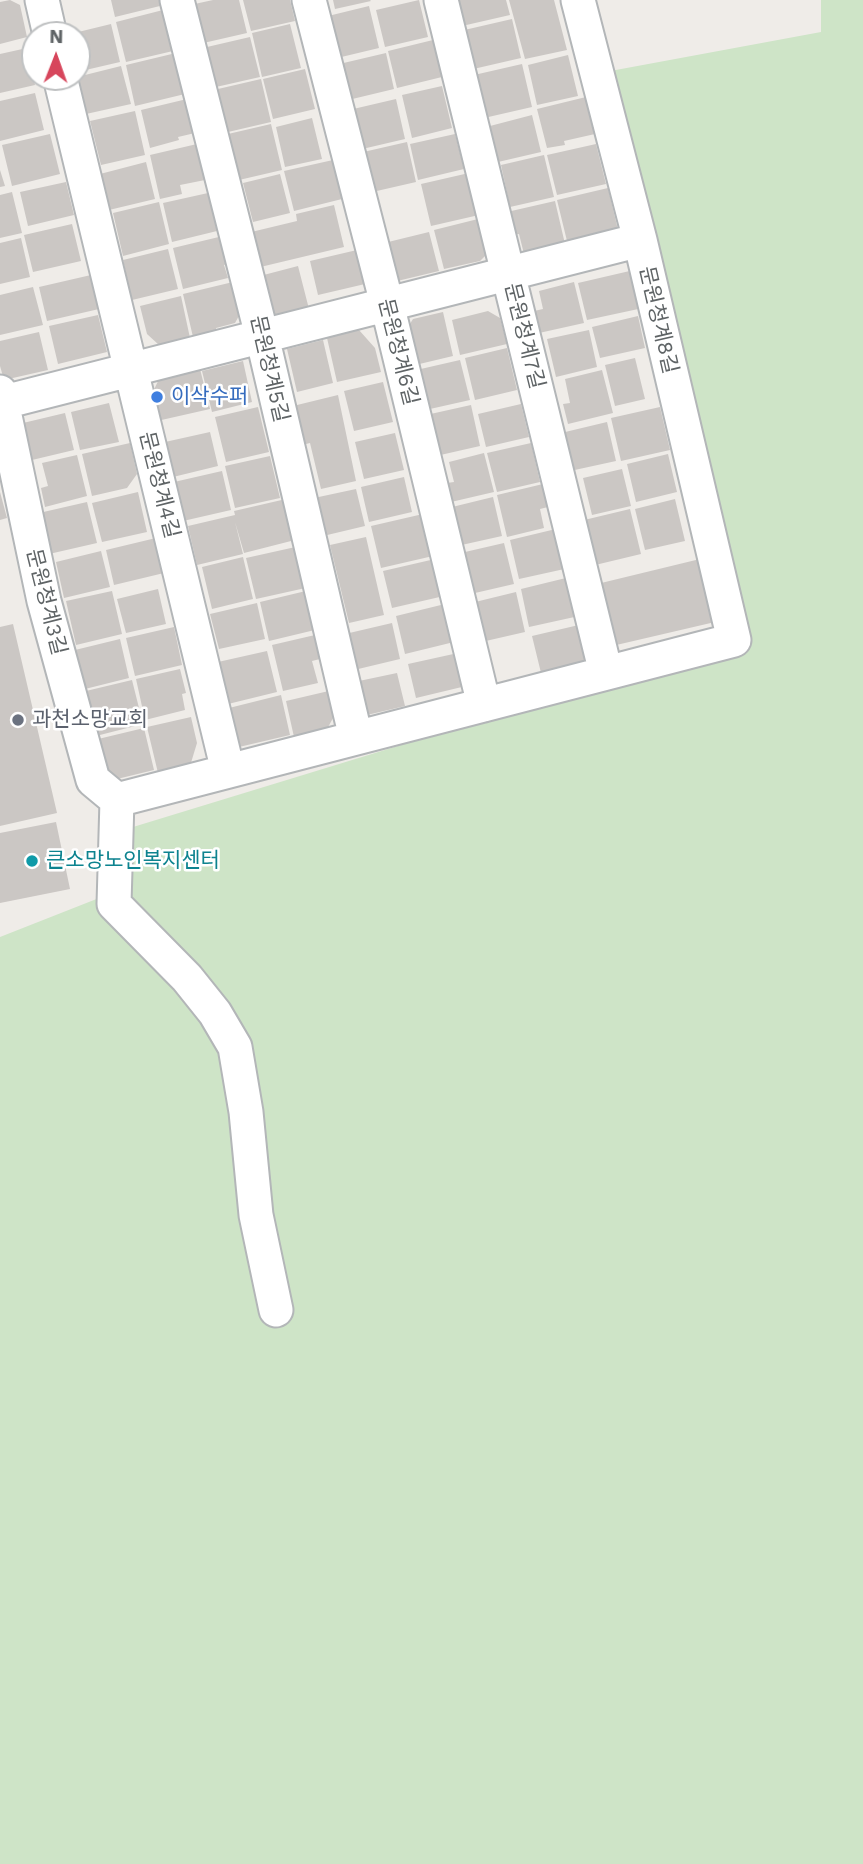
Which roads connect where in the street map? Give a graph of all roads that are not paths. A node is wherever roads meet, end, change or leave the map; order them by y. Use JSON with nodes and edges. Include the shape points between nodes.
{"nodes":[{"id":1,"x":42,"y":0,"type":"edge"},
{"id":2,"x":177,"y":0,"type":"edge"},
{"id":3,"x":309,"y":0,"type":"edge"},
{"id":4,"x":441,"y":0,"type":"edge"},
{"id":5,"x":578,"y":0,"type":"edge"},
{"id":6,"x":47,"y":21,"type":"edge"},
{"id":7,"x":63,"y":91,"type":"edge"},
{"id":8,"x":640,"y":240,"type":"junction"},
{"id":9,"x":509,"y":273,"type":"junction"},
{"id":10,"x":387,"y":304,"type":"junction"},
{"id":11,"x":262,"y":336,"type":"junction"},
{"id":12,"x":131,"y":369,"type":"junction"},
{"id":13,"x":1,"y":399,"type":"edge"},
{"id":14,"x":606,"y":673,"type":"junction"},
{"id":15,"x":484,"y":705,"type":"junction"},
{"id":16,"x":356,"y":738,"type":"junction"},
{"id":17,"x":228,"y":771,"type":"junction"},
{"id":18,"x":117,"y":800,"type":"junction"},
{"id":19,"x":276,"y":1310,"type":"dead end"}],
"edges":[{"from":1,"to":6,"type":"street"},
{"from":2,"to":11,"type":"street","name":"문원청계5길"},
{"from":3,"to":10,"type":"street","name":"문원청계6길"},
{"from":4,"to":9,"type":"street","name":"문원청계7길"},
{"from":5,"to":8,"type":"street","name":"문원청계8길"},
{"from":7,"to":12,"type":"street","name":"문원청계4길"},
{"from":8,"to":9,"type":"street"},
{"from":8,"to":14,"type":"street","name":"문원청계8길","via":[[734,640]]},
{"from":9,"to":10,"type":"street"},
{"from":9,"to":14,"type":"street","name":"문원청계7길"},
{"from":10,"to":11,"type":"street"},
{"from":10,"to":15,"type":"street","name":"문원청계6길"},
{"from":11,"to":12,"type":"street"},
{"from":11,"to":16,"type":"street","name":"문원청계5길"},
{"from":12,"to":13,"type":"street"},
{"from":12,"to":17,"type":"street","name":"문원청계4길"},
{"from":13,"to":18,"type":"street","name":"문원청계3길","via":[[44,601],[93,780]]},
{"from":14,"to":15,"type":"street"},
{"from":15,"to":16,"type":"street"},
{"from":16,"to":17,"type":"street"},
{"from":17,"to":18,"type":"street"},
{"from":18,"to":19,"type":"street","via":[[114,904],[187,978],[235,1047],[256,1215]]}]}
